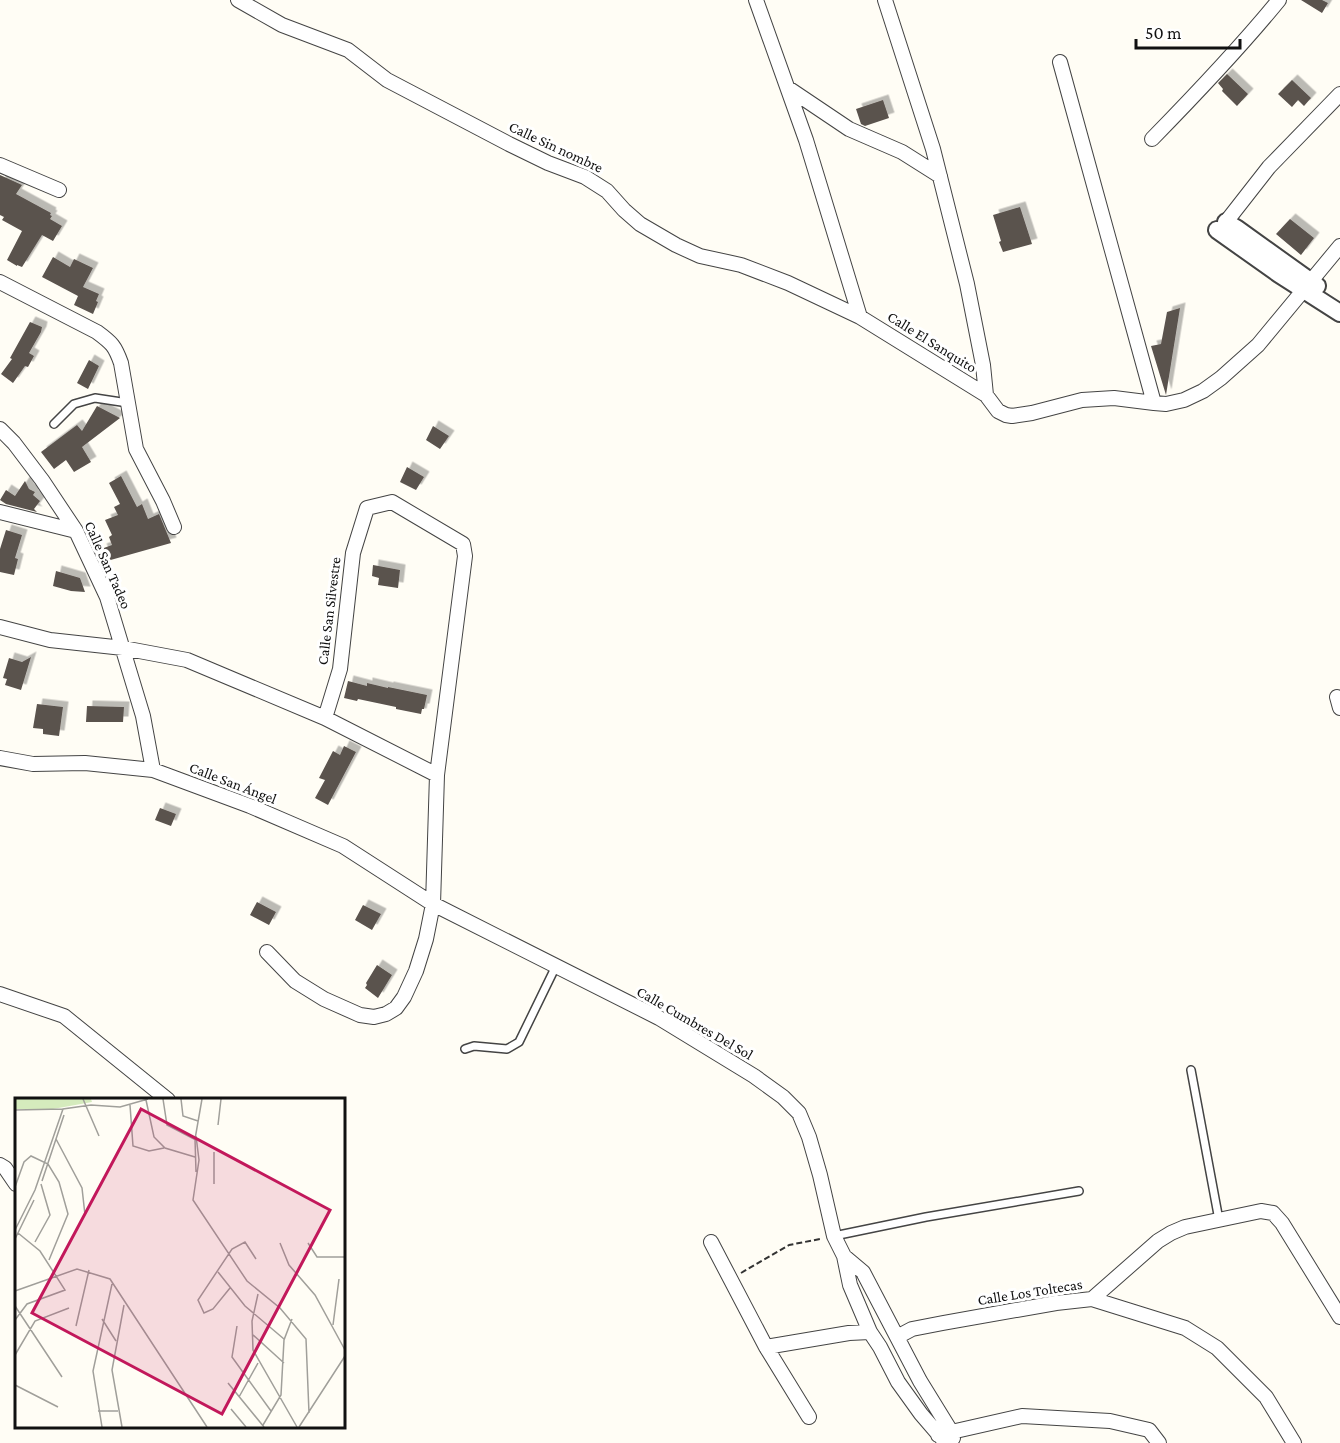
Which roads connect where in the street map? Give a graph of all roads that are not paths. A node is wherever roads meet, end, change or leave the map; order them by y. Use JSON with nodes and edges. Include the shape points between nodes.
{"nodes":[{"id":1,"x":238,"y":0,"type":"edge"},
{"id":2,"x":756,"y":0,"type":"edge"},
{"id":3,"x":885,"y":0,"type":"edge"},
{"id":4,"x":1279,"y":0,"type":"edge"},
{"id":5,"x":1059,"y":62,"type":"dead end"},
{"id":6,"x":788,"y":88,"type":"junction"},
{"id":7,"x":1340,"y":93,"type":"edge"},
{"id":8,"x":1152,"y":139,"type":"dead end"},
{"id":9,"x":0,"y":165,"type":"edge"},
{"id":10,"x":940,"y":176,"type":"junction"},
{"id":11,"x":59,"y":190,"type":"dead end"},
{"id":12,"x":1221,"y":226,"type":"joint"},
{"id":13,"x":1340,"y":246,"type":"edge"},
{"id":14,"x":0,"y":282,"type":"edge"},
{"id":15,"x":1307,"y":285,"type":"junction"},
{"id":16,"x":1340,"y":302,"type":"edge"},
{"id":17,"x":1340,"y":313,"type":"edge"},
{"id":18,"x":860,"y":316,"type":"junction"},
{"id":19,"x":986,"y":395,"type":"junction"},
{"id":20,"x":128,"y":403,"type":"junction"},
{"id":21,"x":1154,"y":404,"type":"junction"},
{"id":22,"x":54,"y":424,"type":"dead end"},
{"id":23,"x":0,"y":429,"type":"edge"},
{"id":24,"x":0,"y":512,"type":"edge"},
{"id":25,"x":174,"y":527,"type":"dead end"},
{"id":26,"x":75,"y":531,"type":"junction"},
{"id":27,"x":0,"y":627,"type":"edge"},
{"id":28,"x":123,"y":648,"type":"junction"},
{"id":29,"x":325,"y":718,"type":"junction"},
{"id":30,"x":0,"y":758,"type":"edge"},
{"id":31,"x":153,"y":770,"type":"junction"},
{"id":32,"x":437,"y":774,"type":"junction"},
{"id":33,"x":434,"y":904,"type":"junction"},
{"id":34,"x":267,"y":952,"type":"dead end"},
{"id":35,"x":556,"y":966,"type":"junction"},
{"id":36,"x":0,"y":994,"type":"edge"},
{"id":37,"x":465,"y":1049,"type":"dead end"},
{"id":38,"x":1191,"y":1070,"type":"dead end"},
{"id":39,"x":166,"y":1098,"type":"edge"},
{"id":40,"x":0,"y":1165,"type":"edge"},
{"id":41,"x":15,"y":1183,"type":"edge"},
{"id":42,"x":1079,"y":1191,"type":"dead end"},
{"id":43,"x":1219,"y":1220,"type":"junction"},
{"id":44,"x":834,"y":1236,"type":"junction"},
{"id":45,"x":711,"y":1242,"type":"dead end"},
{"id":46,"x":844,"y":1256,"type":"junction"},
{"id":47,"x":1092,"y":1299,"type":"junction"},
{"id":48,"x":1340,"y":1317,"type":"edge"},
{"id":49,"x":870,"y":1332,"type":"junction"},
{"id":50,"x":897,"y":1337,"type":"junction"},
{"id":51,"x":766,"y":1347,"type":"junction"},
{"id":52,"x":809,"y":1417,"type":"dead end"},
{"id":53,"x":947,"y":1438,"type":"edge"},
{"id":54,"x":1159,"y":1443,"type":"edge"},
{"id":55,"x":1294,"y":1443,"type":"edge"}],
"edges":[{"from":1,"to":18,"type":"street","name":"Calle Sin nombre","via":[[282,25],[348,50],[387,80],[427,102],[548,163],[585,177],[607,190],[640,224],[676,245],[788,283]]},
{"from":2,"to":6,"type":"street"},
{"from":3,"to":10,"type":"street"},
{"from":4,"to":8,"type":"street","via":[[1255,31]]},
{"from":5,"to":21,"type":"street"},
{"from":6,"to":10,"type":"street","via":[[849,129],[902,152]]},
{"from":6,"to":18,"type":"street"},
{"from":7,"to":12,"type":"street","via":[[1269,167]]},
{"from":9,"to":11,"type":"street"},
{"from":10,"to":19,"type":"street","via":[[967,284]]},
{"from":12,"to":15,"type":"street","via":[[1236,228]]},
{"from":13,"to":15,"type":"street","name":"Calle El Sanquito"},
{"from":14,"to":20,"type":"street","via":[[110,341],[121,363]]},
{"from":15,"to":16,"type":"street"},
{"from":15,"to":17,"type":"street"},
{"from":15,"to":21,"type":"street","name":"Calle El Sanquito","via":[[1258,345],[1221,378],[1184,400]]},
{"from":18,"to":19,"type":"street","name":"Calle El Sanquito"},
{"from":19,"to":21,"type":"street","name":"Calle El Sanquito","via":[[998,411],[1012,416],[1082,400],[1114,398]]},
{"from":20,"to":22,"type":"lane","via":[[95,398],[74,404]]},
{"from":20,"to":25,"type":"street","via":[[136,449]]},
{"from":23,"to":26,"type":"street","name":"Calle San Tadeo","via":[[42,480]]},
{"from":24,"to":26,"type":"street"},
{"from":26,"to":28,"type":"street","name":"Calle San Tadeo","via":[[107,597]]},
{"from":27,"to":28,"type":"street","via":[[50,640]]},
{"from":28,"to":29,"type":"street","via":[[187,660]]},
{"from":28,"to":31,"type":"street","name":"Calle San Tadeo","via":[[143,716]]},
{"from":29,"to":32,"type":"street"},
{"from":29,"to":32,"type":"street","name":"Calle San Silvestre","via":[[340,669],[352,553],[367,508],[392,502],[464,544]]},
{"from":30,"to":31,"type":"street","name":"Calle San Ángel","via":[[33,764],[85,763]]},
{"from":31,"to":33,"type":"street","name":"Calle San Ángel","via":[[344,846]]},
{"from":32,"to":33,"type":"street"},
{"from":33,"to":34,"type":"street","via":[[416,971],[396,1008],[386,1014],[360,1015],[324,999],[295,981]]},
{"from":33,"to":35,"type":"street","name":"Calle Cumbres Del Sol"},
{"from":35,"to":37,"type":"lane","via":[[519,1042],[507,1049]]},
{"from":35,"to":44,"type":"street","name":"Calle Cumbres Del Sol","via":[[659,1018],[754,1076],[791,1105],[799,1113],[809,1137]]},
{"from":36,"to":39,"type":"street","via":[[64,1016]]},
{"from":38,"to":43,"type":"lane"},
{"from":40,"to":41,"type":"street"},
{"from":42,"to":44,"type":"lane"},
{"from":43,"to":47,"type":"street","via":[[1185,1227],[1158,1241]]},
{"from":43,"to":48,"type":"street","via":[[1261,1211],[1273,1213]]},
{"from":44,"to":46,"type":"street","name":"Calle Cumbres Del Sol"},
{"from":45,"to":51,"type":"street"},
{"from":46,"to":49,"type":"street","name":"Calle Cumbres Del Sol","via":[[850,1285]]},
{"from":46,"to":50,"type":"street","name":"Calle Cumbres Del Sol","via":[[863,1272]]},
{"from":47,"to":50,"type":"street","name":"Calle Los Toltecas","via":[[912,1329]]},
{"from":47,"to":55,"type":"street","name":"Calle Los Toltecas","via":[[1185,1328],[1217,1348],[1266,1397]]},
{"from":49,"to":51,"type":"street"},
{"from":49,"to":53,"type":"street","name":"Calle Cumbres Del Sol","via":[[898,1382]]},
{"from":50,"to":53,"type":"street","name":"Calle Cumbres Del Sol"},
{"from":51,"to":52,"type":"street"},
{"from":53,"to":54,"type":"street","via":[[1022,1416],[1110,1421],[1149,1430]]}]}
